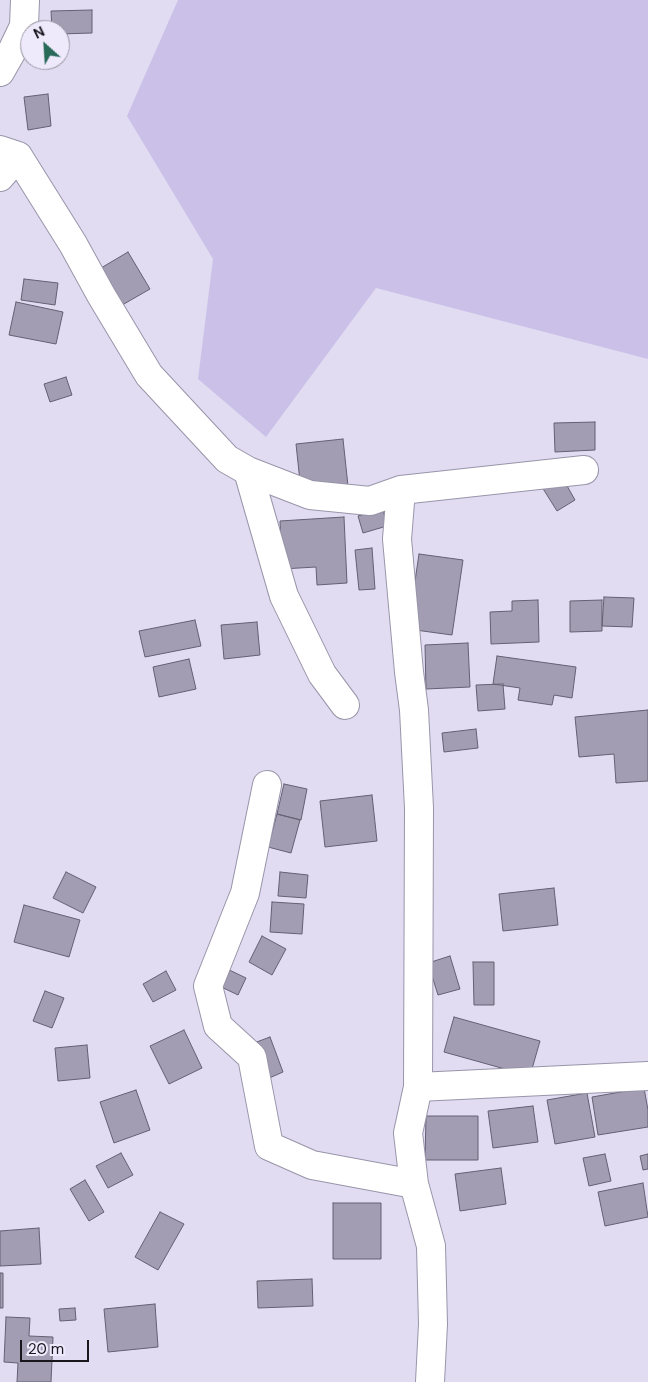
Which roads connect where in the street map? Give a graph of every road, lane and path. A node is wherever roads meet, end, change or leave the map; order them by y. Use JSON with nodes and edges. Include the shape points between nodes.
{"nodes":[{"id":1,"x":25,"y":0,"type":"edge"},
{"id":2,"x":0,"y":72,"type":"edge"},
{"id":3,"x":9,"y":153,"type":"edge"},
{"id":4,"x":0,"y":177,"type":"edge"},
{"id":5,"x":584,"y":470,"type":"dead end"},
{"id":6,"x":248,"y":471,"type":"junction"},
{"id":7,"x":401,"y":490,"type":"junction"},
{"id":8,"x":345,"y":705,"type":"dead end"},
{"id":9,"x":267,"y":785,"type":"dead end"},
{"id":10,"x":648,"y":1076,"type":"edge"},
{"id":11,"x":418,"y":1087,"type":"junction"},
{"id":12,"x":414,"y":1184,"type":"junction"},
{"id":13,"x":430,"y":1382,"type":"edge"}],
"edges":[{"from":1,"to":2,"type":"street","via":[[24,26]]},
{"from":3,"to":4,"type":"street"},
{"from":3,"to":6,"type":"street","via":[[73,244],[149,375],[227,459]]},
{"from":5,"to":7,"type":"street"},
{"from":6,"to":7,"type":"street","via":[[310,495],[370,501]]},
{"from":6,"to":8,"type":"street","via":[[284,596],[322,674]]},
{"from":7,"to":11,"type":"street","via":[[397,538],[414,710],[418,808]]},
{"from":9,"to":12,"type":"street","via":[[244,893],[208,986],[218,1026],[252,1057],[269,1146],[312,1165]]},
{"from":10,"to":11,"type":"street"},
{"from":11,"to":12,"type":"street","via":[[408,1133]]},
{"from":12,"to":13,"type":"street","via":[[431,1246],[433,1324]]}]}
